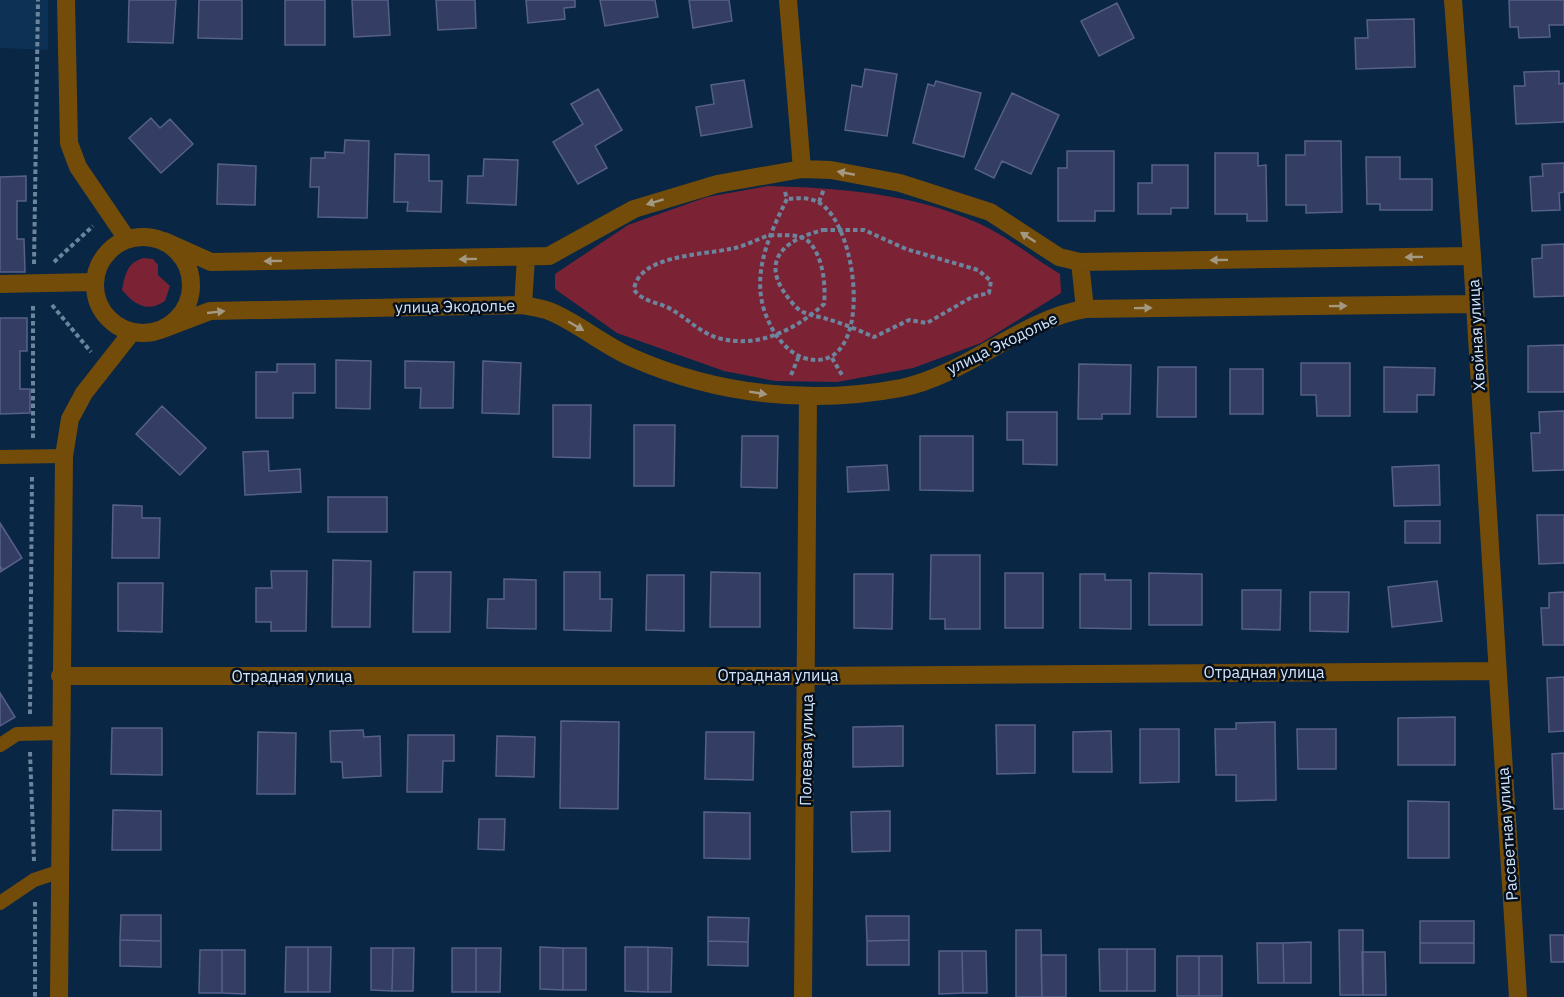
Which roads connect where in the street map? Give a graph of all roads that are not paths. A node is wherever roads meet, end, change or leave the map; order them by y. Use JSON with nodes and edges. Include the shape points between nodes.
{"nodes":[{"id":1,"x":66,"y":0,"type":"edge"},
{"id":2,"x":788,"y":0,"type":"edge"},
{"id":3,"x":1454,"y":0,"type":"edge"},
{"id":4,"x":802,"y":169,"type":"junction"},
{"id":5,"x":126,"y":239,"type":"junction"},
{"id":6,"x":164,"y":241,"type":"junction"},
{"id":7,"x":1472,"y":256,"type":"junction"},
{"id":8,"x":526,"y":258,"type":"junction"},
{"id":9,"x":1080,"y":262,"type":"junction"},
{"id":10,"x":94,"y":282,"type":"junction"},
{"id":11,"x":0,"y":284,"type":"edge"},
{"id":12,"x":1473,"y":304,"type":"junction"},
{"id":13,"x":523,"y":305,"type":"junction"},
{"id":14,"x":1084,"y":309,"type":"junction"},
{"id":15,"x":160,"y":330,"type":"junction"},
{"id":16,"x":132,"y":332,"type":"junction"},
{"id":17,"x":808,"y":396,"type":"junction"},
{"id":18,"x":64,"y":456,"type":"junction"},
{"id":19,"x":0,"y":457,"type":"edge"},
{"id":20,"x":1496,"y":671,"type":"junction"},
{"id":21,"x":60,"y":675,"type":"junction"},
{"id":22,"x":807,"y":676,"type":"junction"},
{"id":23,"x":60,"y":733,"type":"junction"},
{"id":24,"x":0,"y":745,"type":"edge"},
{"id":25,"x":58,"y":872,"type":"junction"},
{"id":26,"x":0,"y":903,"type":"edge"},
{"id":27,"x":59,"y":997,"type":"edge"},
{"id":28,"x":803,"y":997,"type":"edge"},
{"id":29,"x":1518,"y":997,"type":"edge"}],
"edges":[{"from":1,"to":5,"type":"street","via":[[69,143],[78,167]]},
{"from":2,"to":4,"type":"street"},
{"from":3,"to":7,"type":"street","name":"Хвойная улица"},
{"from":4,"to":8,"type":"street","one_way":true,"via":[[717,184],[634,208],[549,256]]},
{"from":9,"to":4,"type":"street","one_way":true,"via":[[1059,257],[990,212],[900,183],[831,170]]},
{"from":5,"to":6,"type":"street"},
{"from":5,"to":10,"type":"street","via":[[110,249],[99,264]]},
{"from":8,"to":6,"type":"street","one_way":true,"via":[[211,262]]},
{"from":6,"to":15,"type":"street","via":[[188,268],[191,287],[187,305],[176,320]]},
{"from":7,"to":9,"type":"street","one_way":true},
{"from":7,"to":12,"type":"street","name":"Хвойная улица"},
{"from":8,"to":13,"type":"street"},
{"from":9,"to":14,"type":"street"},
{"from":10,"to":11,"type":"street"},
{"from":10,"to":16,"type":"street","via":[[96,299],[104,314],[117,326]]},
{"from":14,"to":12,"type":"street","name":"улица Экодолье","one_way":true},
{"from":12,"to":20,"type":"street","name":"Хвойная улица"},
{"from":15,"to":13,"type":"street","name":"улица Экодолье","one_way":true,"via":[[210,311]]},
{"from":13,"to":17,"type":"street","name":"улица Экодолье","one_way":true,"via":[[550,311],[631,357],[683,378],[782,397]]},
{"from":14,"to":17,"type":"street","name":"улица Экодолье","via":[[1063,313],[963,365],[902,388]]},
{"from":15,"to":16,"type":"street"},
{"from":16,"to":18,"type":"street","via":[[84,393],[70,419]]},
{"from":17,"to":22,"type":"street","name":"Полевая улица"},
{"from":18,"to":19,"type":"lane"},
{"from":18,"to":21,"type":"street"},
{"from":20,"to":22,"type":"street","name":"Отрадная улица"},
{"from":20,"to":29,"type":"street","name":"Рассветная улица"},
{"from":21,"to":22,"type":"street","name":"Отрадная улица"},
{"from":21,"to":23,"type":"street"},
{"from":22,"to":28,"type":"street","name":"Полевая улица"},
{"from":23,"to":24,"type":"lane","via":[[17,734]]},
{"from":23,"to":25,"type":"street"},
{"from":25,"to":26,"type":"lane","via":[[34,880]]},
{"from":25,"to":27,"type":"street"}]}
